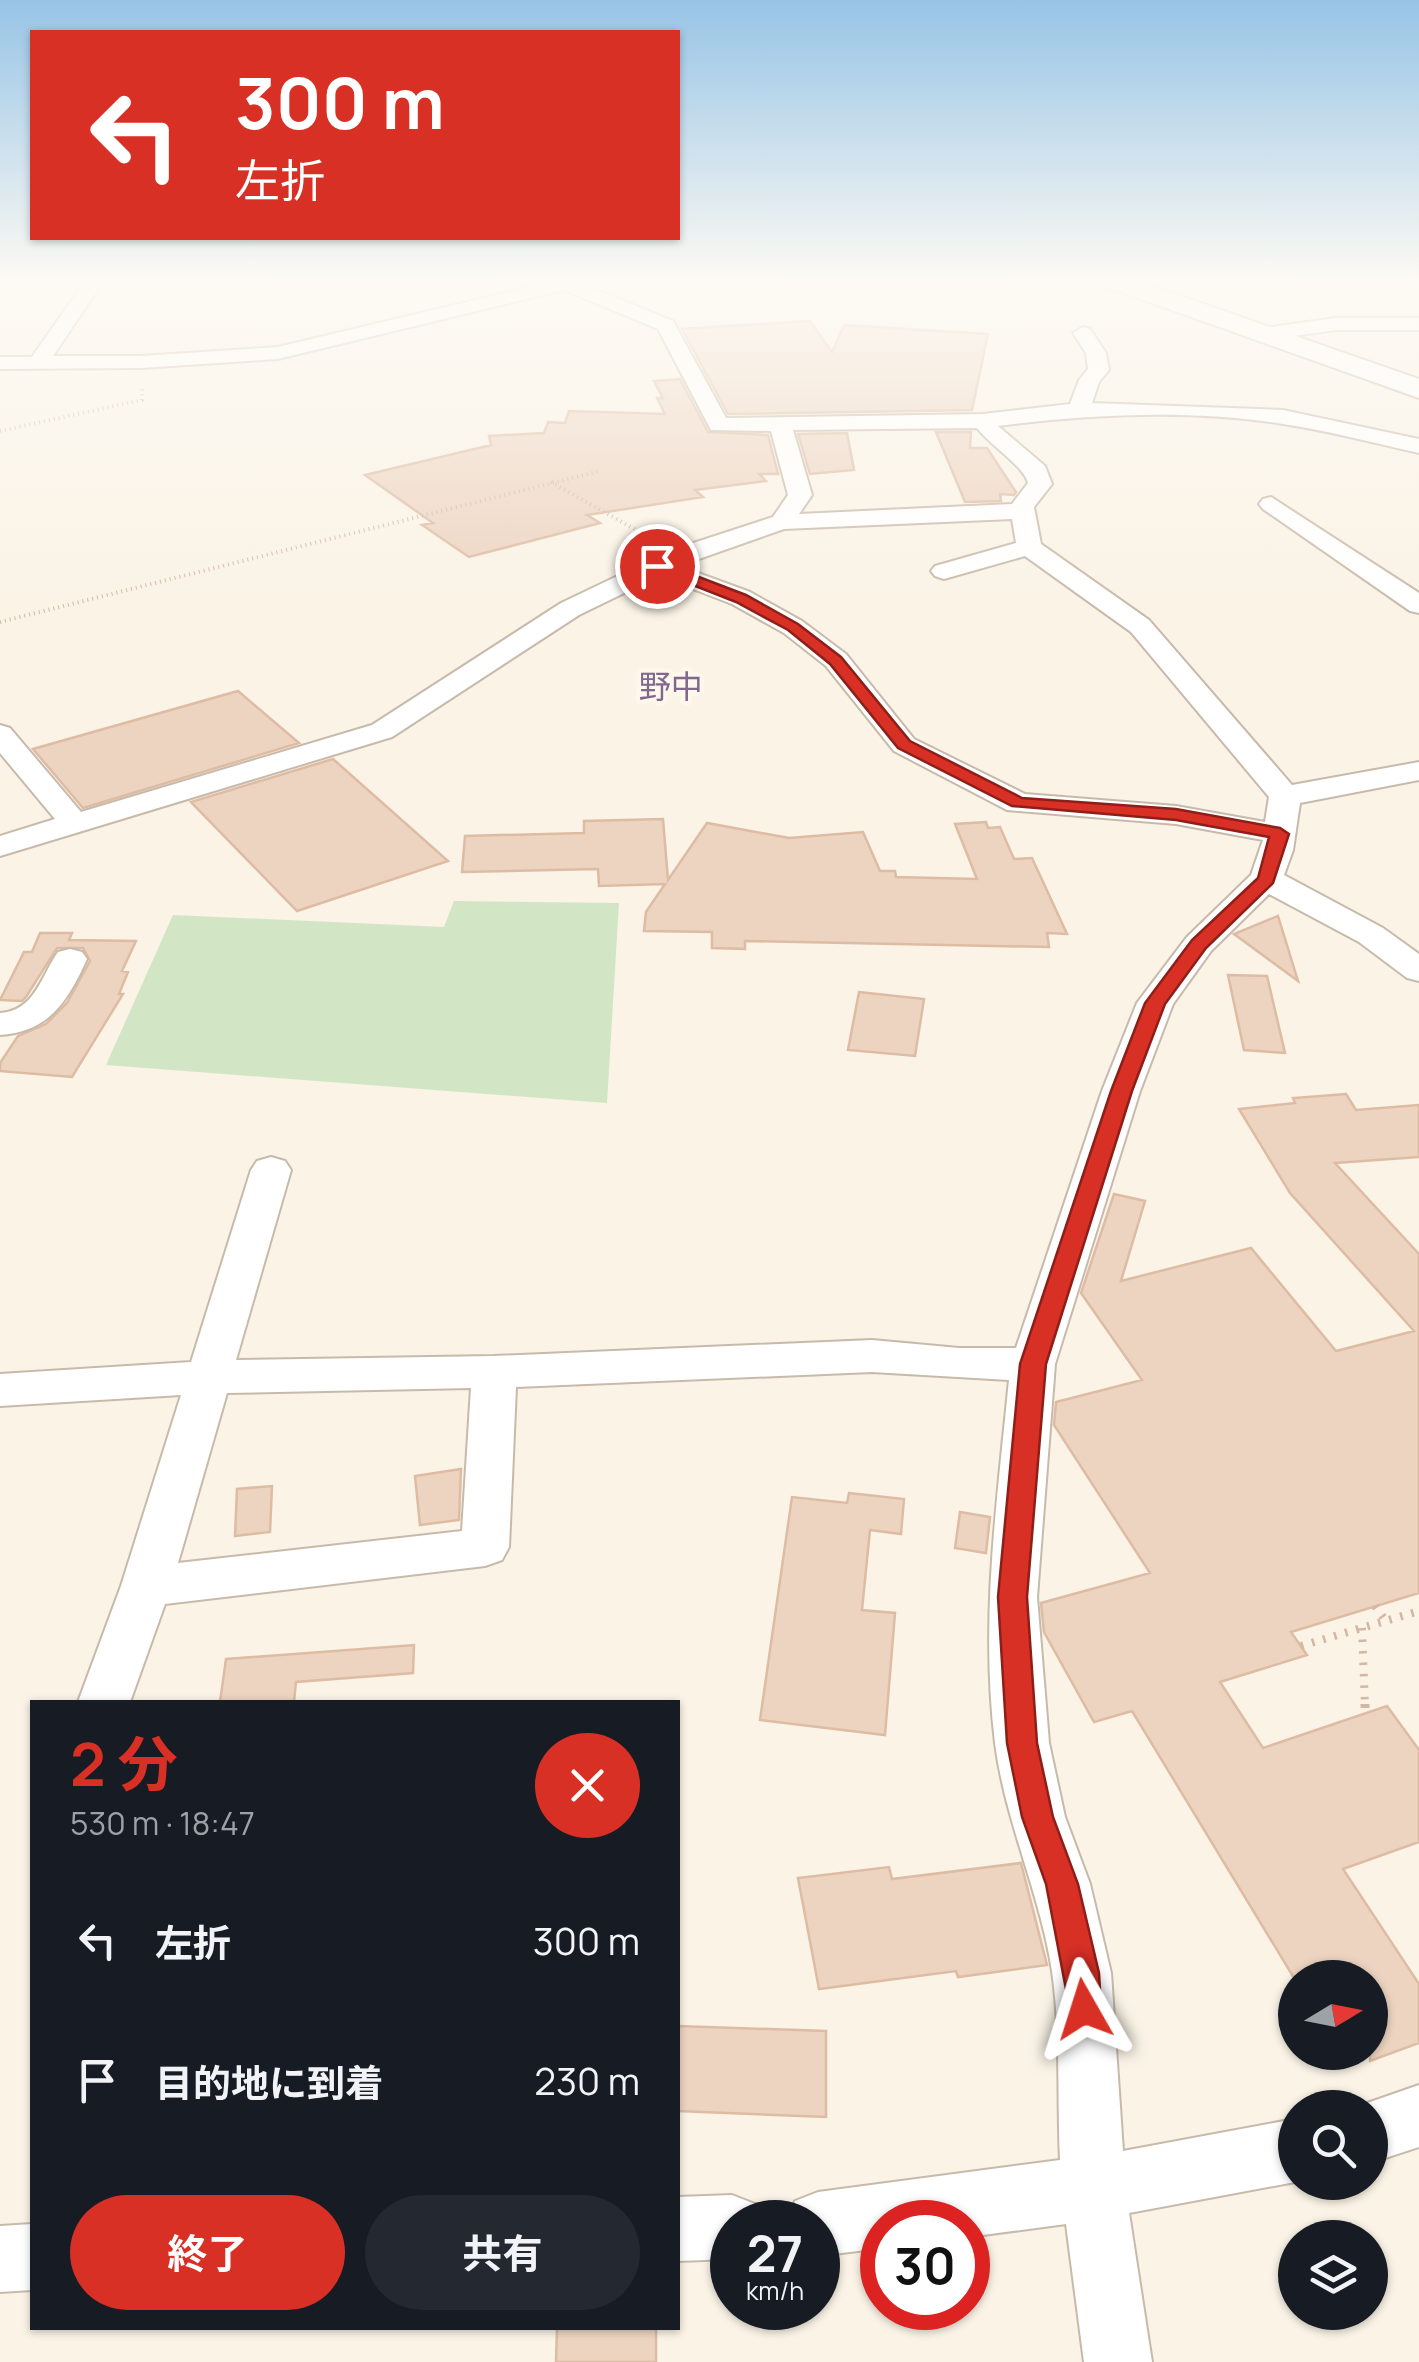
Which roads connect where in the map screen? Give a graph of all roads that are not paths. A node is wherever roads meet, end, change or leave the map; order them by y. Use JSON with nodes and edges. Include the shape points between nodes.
{"nodes":[{"id":1,"x":700,"y":389,"type":"edge"},
{"id":2,"x":1086,"y":389,"type":"edge"},
{"id":3,"x":1079,"y":409,"type":"junction"},
{"id":4,"x":984,"y":421,"type":"junction"},
{"id":5,"x":781,"y":426,"type":"junction"},
{"id":6,"x":1419,"y":446,"type":"edge"},
{"id":7,"x":1271,"y":504,"type":"dead end"},
{"id":8,"x":1022,"y":511,"type":"junction"},
{"id":9,"x":782,"y":522,"type":"junction"},
{"id":10,"x":1029,"y":547,"type":"junction"},
{"id":11,"x":669,"y":560,"type":"junction"},
{"id":12,"x":944,"y":572,"type":"dead end"},
{"id":13,"x":1419,"y":605,"type":"edge"},
{"id":14,"x":0,"y":734,"type":"edge"},
{"id":15,"x":1419,"y":771,"type":"edge"},
{"id":16,"x":1282,"y":815,"type":"junction"},
{"id":17,"x":75,"y":824,"type":"junction"},
{"id":18,"x":0,"y":846,"type":"edge"},
{"id":19,"x":1266,"y":880,"type":"junction"},
{"id":20,"x":70,"y":959,"type":"dead end"},
{"id":21,"x":1419,"y":971,"type":"edge"},
{"id":22,"x":0,"y":1024,"type":"edge"},
{"id":23,"x":270,"y":1170,"type":"dead end"},
{"id":24,"x":1033,"y":1364,"type":"junction"},
{"id":25,"x":494,"y":1372,"type":"junction"},
{"id":26,"x":207,"y":1377,"type":"junction"},
{"id":27,"x":0,"y":1390,"type":"edge"},
{"id":28,"x":146,"y":1586,"type":"junction"},
{"id":29,"x":105,"y":1700,"type":"edge"},
{"id":30,"x":1419,"y":2116,"type":"edge"},
{"id":31,"x":1388,"y":2126,"type":"edge"},
{"id":32,"x":1278,"y":2154,"type":"edge"},
{"id":33,"x":1092,"y":2188,"type":"junction"},
{"id":34,"x":840,"y":2221,"type":"edge"},
{"id":35,"x":710,"y":2228,"type":"edge"},
{"id":36,"x":680,"y":2229,"type":"edge"},
{"id":37,"x":30,"y":2257,"type":"edge"},
{"id":38,"x":0,"y":2259,"type":"edge"},
{"id":39,"x":1118,"y":2362,"type":"edge"}],
"edges":[{"from":1,"to":5,"type":"street","via":[[719,424]]},
{"from":2,"to":3,"type":"street"},
{"from":3,"to":4,"type":"street"},
{"from":3,"to":6,"type":"street","via":[[1283,416]]},
{"from":4,"to":5,"type":"street"},
{"from":4,"to":8,"type":"street","via":[[1037,471],[1040,484]]},
{"from":5,"to":9,"type":"street","via":[[800,495]]},
{"from":7,"to":13,"type":"street"},
{"from":8,"to":9,"type":"street"},
{"from":8,"to":10,"type":"street"},
{"from":9,"to":11,"type":"street"},
{"from":10,"to":12,"type":"street"},
{"from":10,"to":16,"type":"street","via":[[1140,626]]},
{"from":11,"to":16,"type":"street","via":[[793,627],[836,660],[904,745],[1018,803]]},
{"from":11,"to":17,"type":"street","via":[[570,609],[382,731]]},
{"from":14,"to":17,"type":"street"},
{"from":15,"to":16,"type":"street"},
{"from":16,"to":19,"type":"street"},
{"from":17,"to":18,"type":"street"},
{"from":19,"to":21,"type":"street","via":[[1370,935]]},
{"from":19,"to":24,"type":"street","via":[[1199,944],[1155,1003]]},
{"from":20,"to":22,"type":"street","via":[[50,1002],[38,1013]]},
{"from":23,"to":26,"type":"street"},
{"from":24,"to":25,"type":"street","via":[[872,1356]]},
{"from":24,"to":33,"type":"street","via":[[1012,1597],[1022,1743],[1082,1973]]},
{"from":25,"to":26,"type":"street"},
{"from":25,"to":28,"type":"street","via":[[485,1547]]},
{"from":26,"to":27,"type":"street"},
{"from":26,"to":28,"type":"street"},
{"from":28,"to":29,"type":"street"},
{"from":30,"to":31,"type":"street"},
{"from":32,"to":33,"type":"street"},
{"from":33,"to":34,"type":"street"},
{"from":33,"to":39,"type":"street"},
{"from":35,"to":36,"type":"street"},
{"from":37,"to":38,"type":"street"}]}
